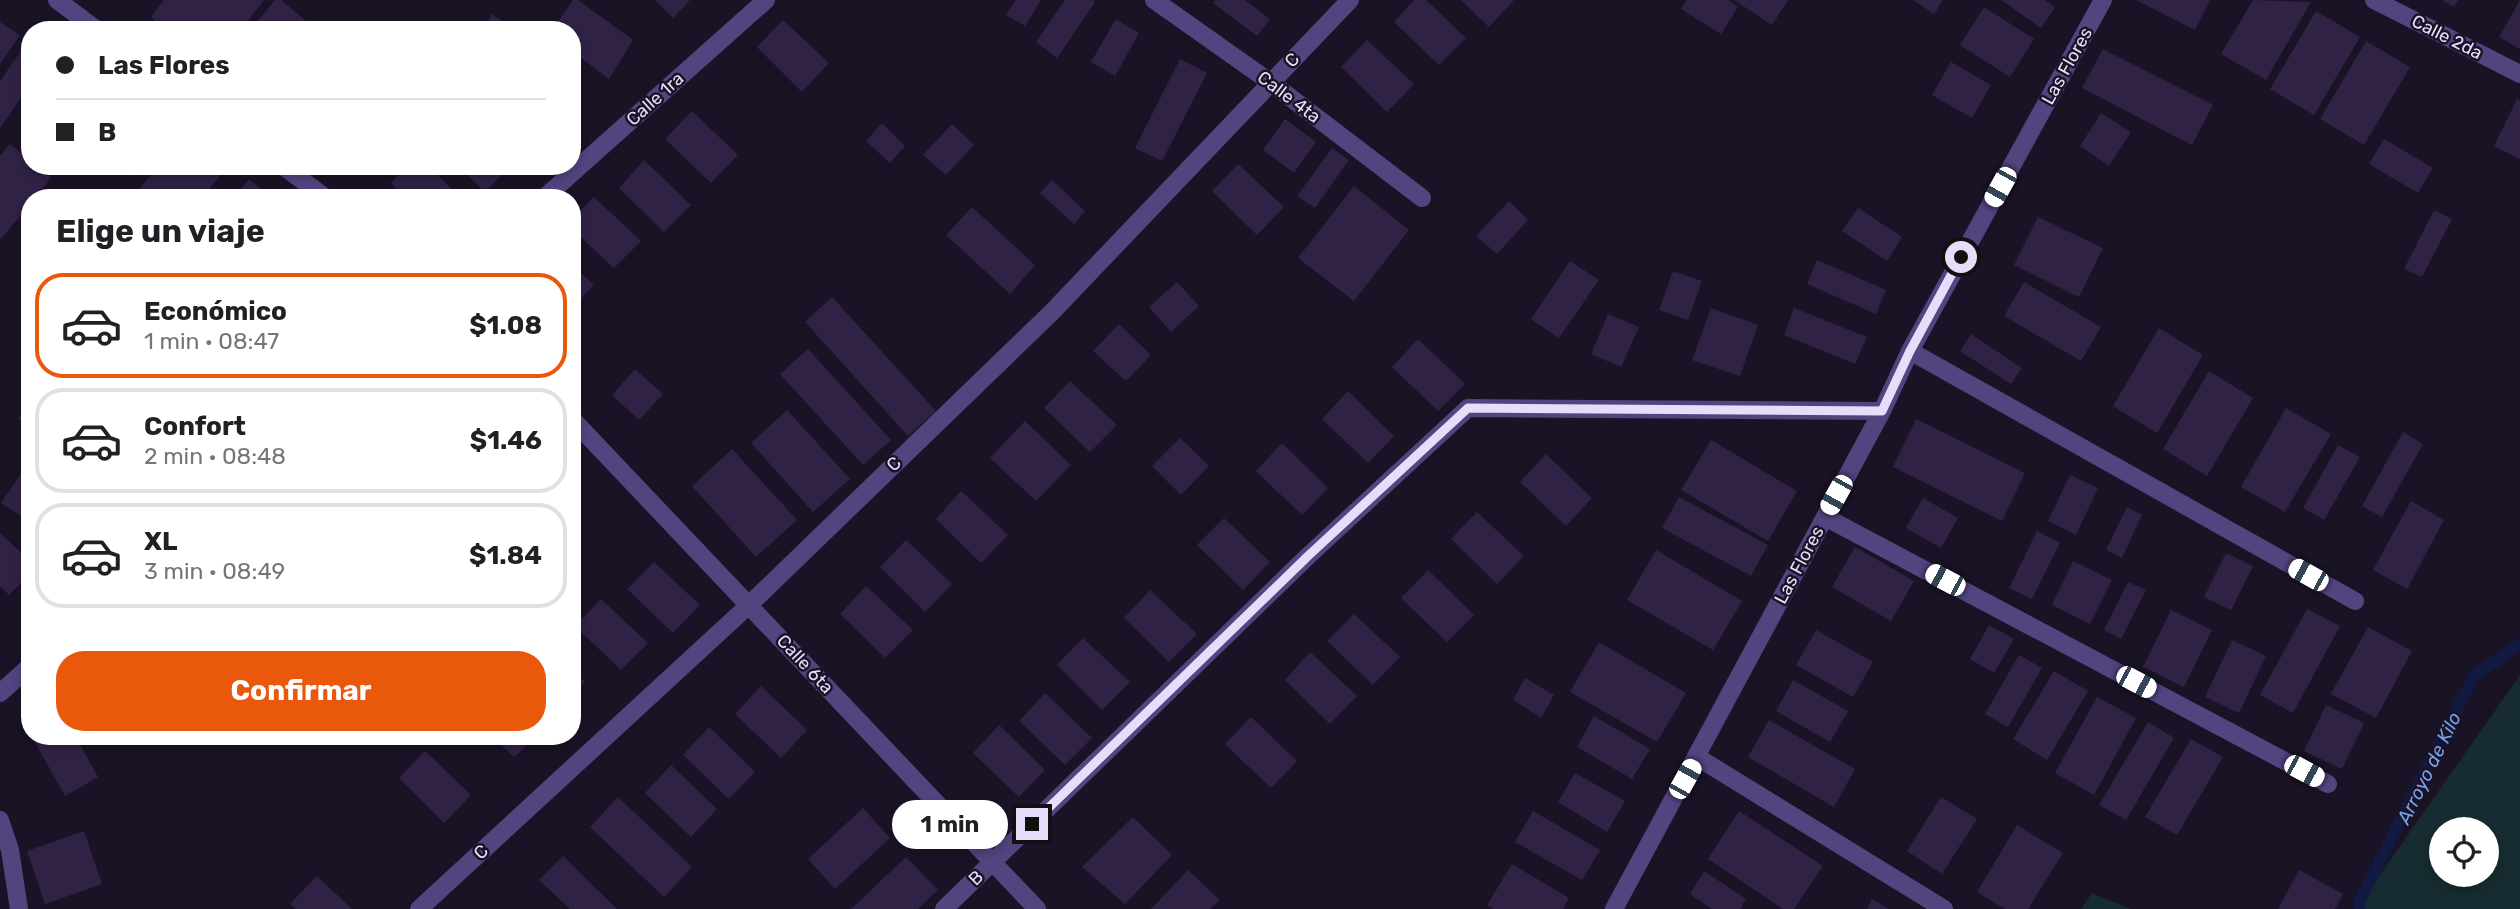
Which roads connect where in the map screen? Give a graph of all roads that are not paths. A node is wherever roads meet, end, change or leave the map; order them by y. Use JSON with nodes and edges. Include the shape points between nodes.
{"nodes":[{"id":1,"x":57,"y":0,"type":"edge"},
{"id":2,"x":766,"y":0,"type":"edge"},
{"id":3,"x":1154,"y":0,"type":"edge"},
{"id":4,"x":1350,"y":0,"type":"edge"},
{"id":5,"x":2103,"y":0,"type":"edge"},
{"id":6,"x":2374,"y":0,"type":"edge"},
{"id":7,"x":85,"y":21,"type":"edge"},
{"id":8,"x":2520,"y":74,"type":"edge"},
{"id":9,"x":1270,"y":82,"type":"junction"},
{"id":10,"x":581,"y":165,"type":"edge"},
{"id":11,"x":295,"y":175,"type":"edge"},
{"id":12,"x":570,"y":175,"type":"edge"},
{"id":13,"x":314,"y":189,"type":"edge"},
{"id":14,"x":554,"y":189,"type":"edge"},
{"id":15,"x":1422,"y":198,"type":"dead end"},
{"id":16,"x":1910,"y":351,"type":"junction"},
{"id":17,"x":1882,"y":411,"type":"junction"},
{"id":18,"x":581,"y":428,"type":"edge"},
{"id":19,"x":1825,"y":517,"type":"junction"},
{"id":20,"x":2355,"y":601,"type":"dead end"},
{"id":21,"x":749,"y":605,"type":"junction"},
{"id":22,"x":21,"y":674,"type":"edge"},
{"id":23,"x":0,"y":693,"type":"edge"},
{"id":24,"x":1697,"y":757,"type":"junction"},
{"id":25,"x":2328,"y":784,"type":"dead end"},
{"id":26,"x":0,"y":820,"type":"edge"},
{"id":27,"x":5,"y":854,"type":"edge"},
{"id":28,"x":992,"y":862,"type":"junction"},
{"id":29,"x":19,"y":909,"type":"edge"},
{"id":30,"x":419,"y":909,"type":"edge"},
{"id":31,"x":944,"y":909,"type":"edge"},
{"id":32,"x":1037,"y":909,"type":"edge"},
{"id":33,"x":1614,"y":909,"type":"edge"},
{"id":34,"x":1944,"y":909,"type":"edge"}],
"edges":[{"from":1,"to":7,"type":"street"},
{"from":2,"to":10,"type":"street","name":"Calle 1ra"},
{"from":3,"to":9,"type":"street","name":"Calle 4ta"},
{"from":4,"to":9,"type":"street","name":"C"},
{"from":5,"to":16,"type":"street","name":"Las Flores"},
{"from":6,"to":8,"type":"street","name":"Calle 2da"},
{"from":9,"to":15,"type":"street","name":"Calle 4ta"},
{"from":9,"to":21,"type":"street","name":"C","via":[[1052,312]]},
{"from":11,"to":13,"type":"street"},
{"from":12,"to":14,"type":"street","name":"Calle 1ra"},
{"from":16,"to":17,"type":"street","name":"Las Flores"},
{"from":16,"to":20,"type":"street"},
{"from":17,"to":19,"type":"street","name":"Las Flores"},
{"from":17,"to":28,"type":"street","name":"B","via":[[1468,408]]},
{"from":18,"to":21,"type":"street","name":"Calle 6ta"},
{"from":19,"to":24,"type":"street","name":"Las Flores"},
{"from":19,"to":25,"type":"street"},
{"from":21,"to":28,"type":"street","name":"Calle 6ta"},
{"from":21,"to":30,"type":"street","name":"C"},
{"from":22,"to":23,"type":"street"},
{"from":24,"to":33,"type":"street","name":"Las Flores"},
{"from":24,"to":34,"type":"street"},
{"from":26,"to":27,"type":"street"},
{"from":27,"to":29,"type":"street"},
{"from":28,"to":31,"type":"street","name":"B"},
{"from":28,"to":32,"type":"street","name":"Calle 6ta"}]}
